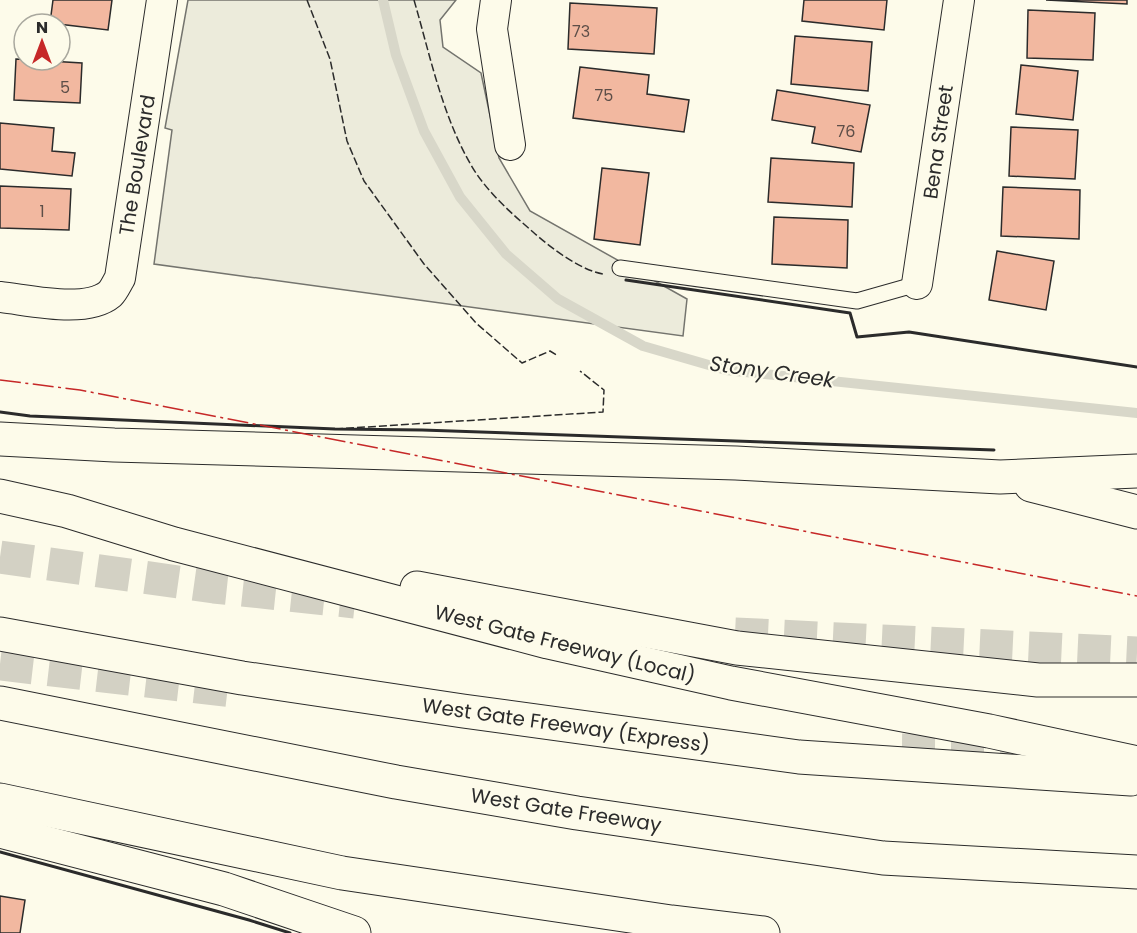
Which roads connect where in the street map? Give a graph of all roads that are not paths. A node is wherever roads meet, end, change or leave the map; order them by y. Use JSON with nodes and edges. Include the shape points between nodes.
{"nodes":[{"id":1,"x":162,"y":0,"type":"edge"},
{"id":2,"x":496,"y":0,"type":"edge"},
{"id":3,"x":959,"y":0,"type":"edge"},
{"id":4,"x":510,"y":145,"type":"dead end"},
{"id":5,"x":620,"y":268,"type":"dead end"},
{"id":6,"x":917,"y":284,"type":"joint"},
{"id":7,"x":0,"y":297,"type":"edge"},
{"id":8,"x":0,"y":439,"type":"edge"},
{"id":9,"x":1137,"y":471,"type":"edge"},
{"id":10,"x":1000,"y":477,"type":"junction"},
{"id":11,"x":0,"y":496,"type":"edge"},
{"id":12,"x":1137,"y":512,"type":"edge"},
{"id":13,"x":174,"y":544,"type":"junction"},
{"id":14,"x":0,"y":634,"type":"edge"},
{"id":15,"x":1137,"y":681,"type":"edge"},
{"id":16,"x":0,"y":703,"type":"edge"},
{"id":17,"x":1128,"y":770,"type":"edge"},
{"id":18,"x":0,"y":800,"type":"edge"},
{"id":19,"x":0,"y":831,"type":"edge"},
{"id":20,"x":1137,"y":872,"type":"edge"},
{"id":21,"x":354,"y":933,"type":"edge"},
{"id":22,"x":763,"y":933,"type":"edge"}],
"edges":[{"from":1,"to":7,"type":"street","name":"The Boulevard","via":[[120,278],[110,294],[78,305]]},
{"from":2,"to":4,"type":"street","via":[[492,29]]},
{"from":3,"to":6,"type":"street","name":"Bena Street"},
{"from":5,"to":6,"type":"lane","via":[[857,301]]},
{"from":8,"to":10,"type":"highway"},
{"from":9,"to":10,"type":"highway"},
{"from":10,"to":12,"type":"highway"},
{"from":11,"to":13,"type":"highway","name":"West Gate Freeway (Local)","via":[[67,511]]},
{"from":13,"to":15,"type":"highway","via":[[737,648],[1038,680]]},
{"from":13,"to":17,"type":"highway","name":"West Gate Freeway (Local)","via":[[548,642],[730,683],[989,731]]},
{"from":14,"to":17,"type":"highway","name":"West Gate Freeway (Express)","via":[[242,678],[799,757]]},
{"from":16,"to":20,"type":"highway","name":"West Gate Freeway","via":[[396,782],[883,858]]},
{"from":18,"to":22,"type":"highway","via":[[342,873]]},
{"from":19,"to":21,"type":"highway","via":[[224,889]]}]}
